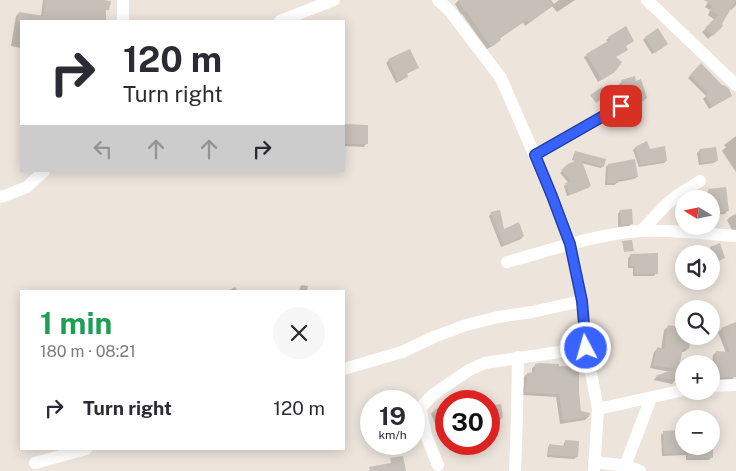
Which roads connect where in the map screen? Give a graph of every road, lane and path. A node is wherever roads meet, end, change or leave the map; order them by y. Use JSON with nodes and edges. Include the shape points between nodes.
{"nodes":[{"id":1,"x":123,"y":0,"type":"edge"},
{"id":2,"x":438,"y":0,"type":"edge"},
{"id":3,"x":647,"y":0,"type":"edge"},
{"id":4,"x":329,"y":1,"type":"edge"},
{"id":5,"x":124,"y":20,"type":"edge"},
{"id":6,"x":282,"y":20,"type":"edge"},
{"id":7,"x":736,"y":85,"type":"edge"},
{"id":8,"x":621,"y":106,"type":"dead end"},
{"id":9,"x":535,"y":155,"type":"junction"},
{"id":10,"x":43,"y":172,"type":"edge"},
{"id":11,"x":700,"y":181,"type":"dead end"},
{"id":12,"x":0,"y":197,"type":"edge"},
{"id":13,"x":641,"y":231,"type":"junction"},
{"id":14,"x":736,"y":236,"type":"edge"},
{"id":15,"x":570,"y":244,"type":"junction"},
{"id":16,"x":507,"y":262,"type":"dead end"},
{"id":17,"x":582,"y":301,"type":"junction"},
{"id":18,"x":586,"y":348,"type":"junction"},
{"id":19,"x":518,"y":357,"type":"junction"},
{"id":20,"x":345,"y":369,"type":"edge"},
{"id":21,"x":736,"y":385,"type":"edge"},
{"id":22,"x":720,"y":386,"type":"edge"},
{"id":23,"x":675,"y":392,"type":"edge"},
{"id":24,"x":651,"y":398,"type":"junction"},
{"id":25,"x":598,"y":409,"type":"junction"},
{"id":26,"x":82,"y":450,"type":"edge"},
{"id":27,"x":35,"y":463,"type":"dead end"},
{"id":28,"x":438,"y":465,"type":"dead end"},
{"id":29,"x":594,"y":466,"type":"edge"},
{"id":30,"x":625,"y":466,"type":"junction"},
{"id":31,"x":515,"y":471,"type":"edge"},
{"id":32,"x":640,"y":471,"type":"edge"}],
"edges":[{"from":1,"to":5,"type":"street"},
{"from":2,"to":9,"type":"street","via":[[501,78]]},
{"from":3,"to":7,"type":"street"},
{"from":4,"to":6,"type":"street"},
{"from":8,"to":9,"type":"street"},
{"from":9,"to":15,"type":"street"},
{"from":10,"to":12,"type":"street","via":[[27,186]]},
{"from":11,"to":13,"type":"street","via":[[678,195]]},
{"from":13,"to":14,"type":"street"},
{"from":13,"to":15,"type":"street"},
{"from":15,"to":16,"type":"street"},
{"from":15,"to":17,"type":"street"},
{"from":17,"to":18,"type":"street"},
{"from":17,"to":20,"type":"street","via":[[466,325],[402,352]]},
{"from":18,"to":19,"type":"street"},
{"from":18,"to":25,"type":"street"},
{"from":19,"to":28,"type":"street","via":[[485,363],[469,370],[422,406],[424,427]]},
{"from":19,"to":31,"type":"street"},
{"from":21,"to":22,"type":"street"},
{"from":23,"to":24,"type":"street"},
{"from":24,"to":25,"type":"street"},
{"from":24,"to":30,"type":"street"},
{"from":25,"to":29,"type":"street"},
{"from":26,"to":27,"type":"street"},
{"from":29,"to":30,"type":"street"},
{"from":30,"to":32,"type":"street"}]}
